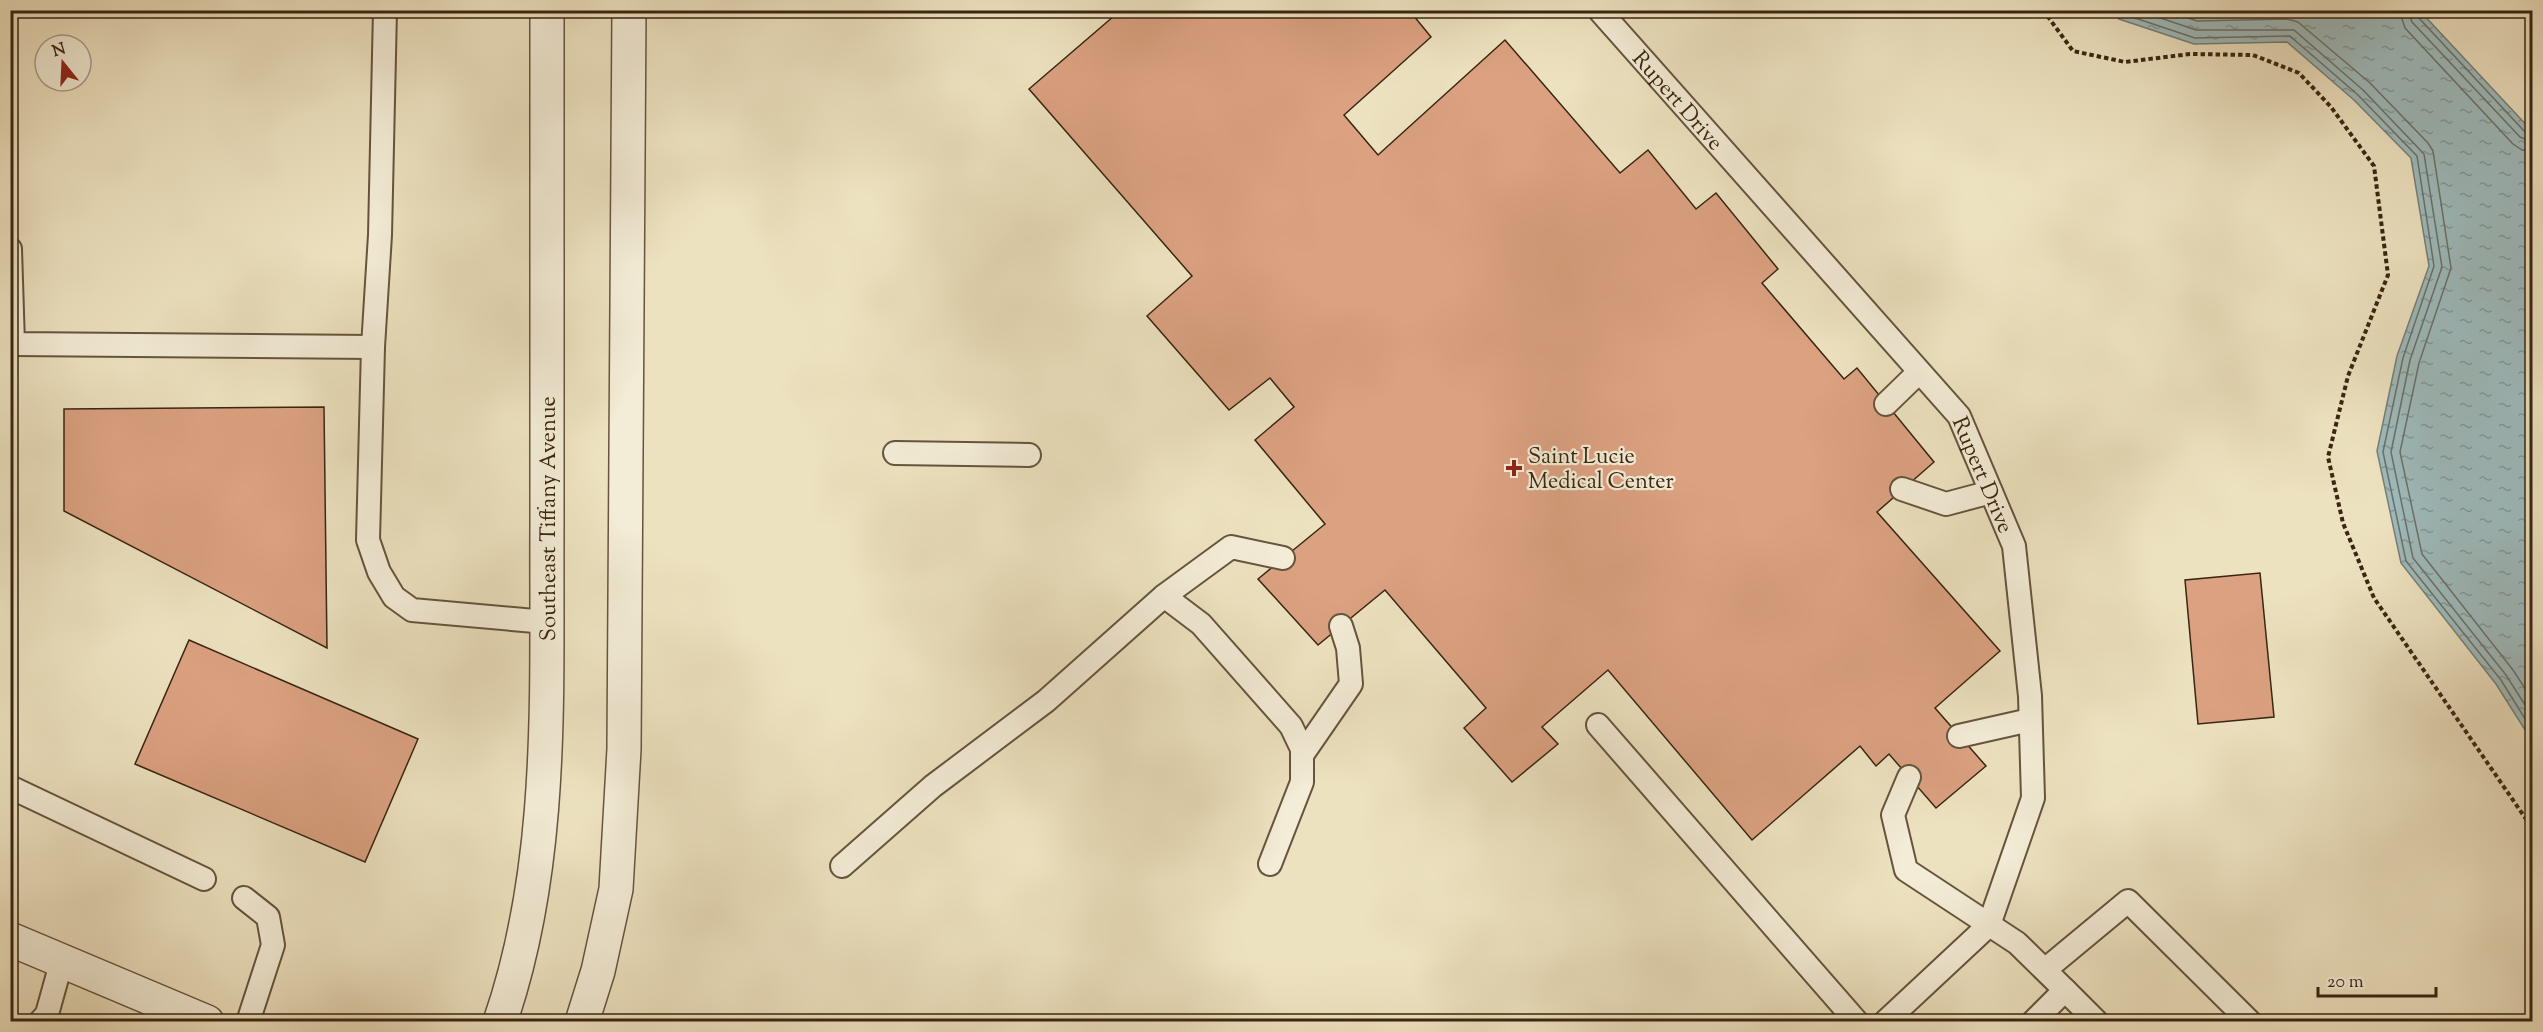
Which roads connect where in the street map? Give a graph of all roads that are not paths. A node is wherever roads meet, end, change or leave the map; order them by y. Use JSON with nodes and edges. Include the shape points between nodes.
{"nodes":[{"id":1,"x":385,"y":10,"type":"edge"},
{"id":2,"x":547,"y":10,"type":"edge"},
{"id":3,"x":629,"y":10,"type":"edge"},
{"id":4,"x":1599,"y":10,"type":"edge"},
{"id":5,"x":10,"y":249,"type":"edge"},
{"id":6,"x":373,"y":347,"type":"junction"},
{"id":7,"x":1919,"y":372,"type":"junction"},
{"id":8,"x":1886,"y":404,"type":"dead end"},
{"id":9,"x":895,"y":453,"type":"dead end"},
{"id":10,"x":1029,"y":455,"type":"dead end"},
{"id":11,"x":1902,"y":489,"type":"dead end"},
{"id":12,"x":1991,"y":492,"type":"junction"},
{"id":13,"x":1283,"y":558,"type":"dead end"},
{"id":14,"x":1164,"y":596,"type":"junction"},
{"id":15,"x":546,"y":622,"type":"junction"},
{"id":16,"x":1341,"y":626,"type":"dead end"},
{"id":17,"x":2030,"y":720,"type":"junction"},
{"id":18,"x":1598,"y":725,"type":"dead end"},
{"id":19,"x":1959,"y":736,"type":"dead end"},
{"id":20,"x":1302,"y":755,"type":"junction"},
{"id":21,"x":1909,"y":777,"type":"dead end"},
{"id":22,"x":10,"y":788,"type":"edge"},
{"id":23,"x":1270,"y":864,"type":"dead end"},
{"id":24,"x":842,"y":866,"type":"dead end"},
{"id":25,"x":204,"y":879,"type":"dead end"},
{"id":26,"x":244,"y":898,"type":"dead end"},
{"id":27,"x":1989,"y":925,"type":"junction"},
{"id":28,"x":10,"y":939,"type":"edge"},
{"id":29,"x":62,"y":960,"type":"junction"},
{"id":30,"x":2046,"y":969,"type":"junction"},
{"id":31,"x":2065,"y":990,"type":"junction"},
{"id":32,"x":40,"y":1022,"type":"edge"},
{"id":33,"x":207,"y":1022,"type":"edge"},
{"id":34,"x":248,"y":1022,"type":"edge"},
{"id":35,"x":500,"y":1022,"type":"edge"},
{"id":36,"x":582,"y":1022,"type":"edge"},
{"id":37,"x":1857,"y":1022,"type":"edge"},
{"id":38,"x":1886,"y":1022,"type":"edge"},
{"id":39,"x":2033,"y":1022,"type":"edge"},
{"id":40,"x":2097,"y":1022,"type":"edge"},
{"id":41,"x":2250,"y":1022,"type":"edge"}],
"edges":[{"from":1,"to":6,"type":"lane","via":[[380,235]]},
{"from":2,"to":15,"type":"street","name":"Southeast Tiffany Avenue"},
{"from":3,"to":36,"type":"street","via":[[624,749],[616,889]]},
{"from":4,"to":7,"type":"lane","name":"Rupert Drive"},
{"from":5,"to":6,"type":"lane","via":[[13,344]]},
{"from":6,"to":15,"type":"lane","via":[[368,540],[379,572],[394,597],[412,610]]},
{"from":7,"to":8,"type":"lane"},
{"from":7,"to":12,"type":"lane","name":"Rupert Drive","via":[[1959,416]]},
{"from":9,"to":10,"type":"lane"},
{"from":11,"to":12,"type":"lane","via":[[1946,504]]},
{"from":12,"to":17,"type":"lane","name":"Rupert Drive","via":[[2014,546]]},
{"from":13,"to":14,"type":"lane","via":[[1231,547]]},
{"from":14,"to":20,"type":"lane","via":[[1201,624],[1291,726]]},
{"from":14,"to":24,"type":"lane","via":[[1046,701],[933,786]]},
{"from":15,"to":35,"type":"street","name":"Southeast Tiffany Avenue","via":[[547,731],[536,871],[513,985]]},
{"from":16,"to":20,"type":"lane","via":[[1352,684]]},
{"from":17,"to":19,"type":"lane"},
{"from":17,"to":27,"type":"lane","name":"Rupert Drive","via":[[2033,798]]},
{"from":18,"to":37,"type":"lane"},
{"from":20,"to":23,"type":"lane","via":[[1302,782]]},
{"from":21,"to":27,"type":"lane","via":[[1893,815],[1906,870]]},
{"from":22,"to":25,"type":"lane"},
{"from":26,"to":34,"type":"lane","via":[[268,917],[273,945]]},
{"from":27,"to":30,"type":"lane"},
{"from":27,"to":38,"type":"lane","name":"Rupert Drive"},
{"from":28,"to":29,"type":"street"},
{"from":29,"to":32,"type":"lane","via":[[47,1014]]},
{"from":29,"to":33,"type":"street"},
{"from":30,"to":31,"type":"lane"},
{"from":30,"to":41,"type":"lane","via":[[2128,901]]},
{"from":31,"to":39,"type":"lane"},
{"from":31,"to":40,"type":"lane"}]}
